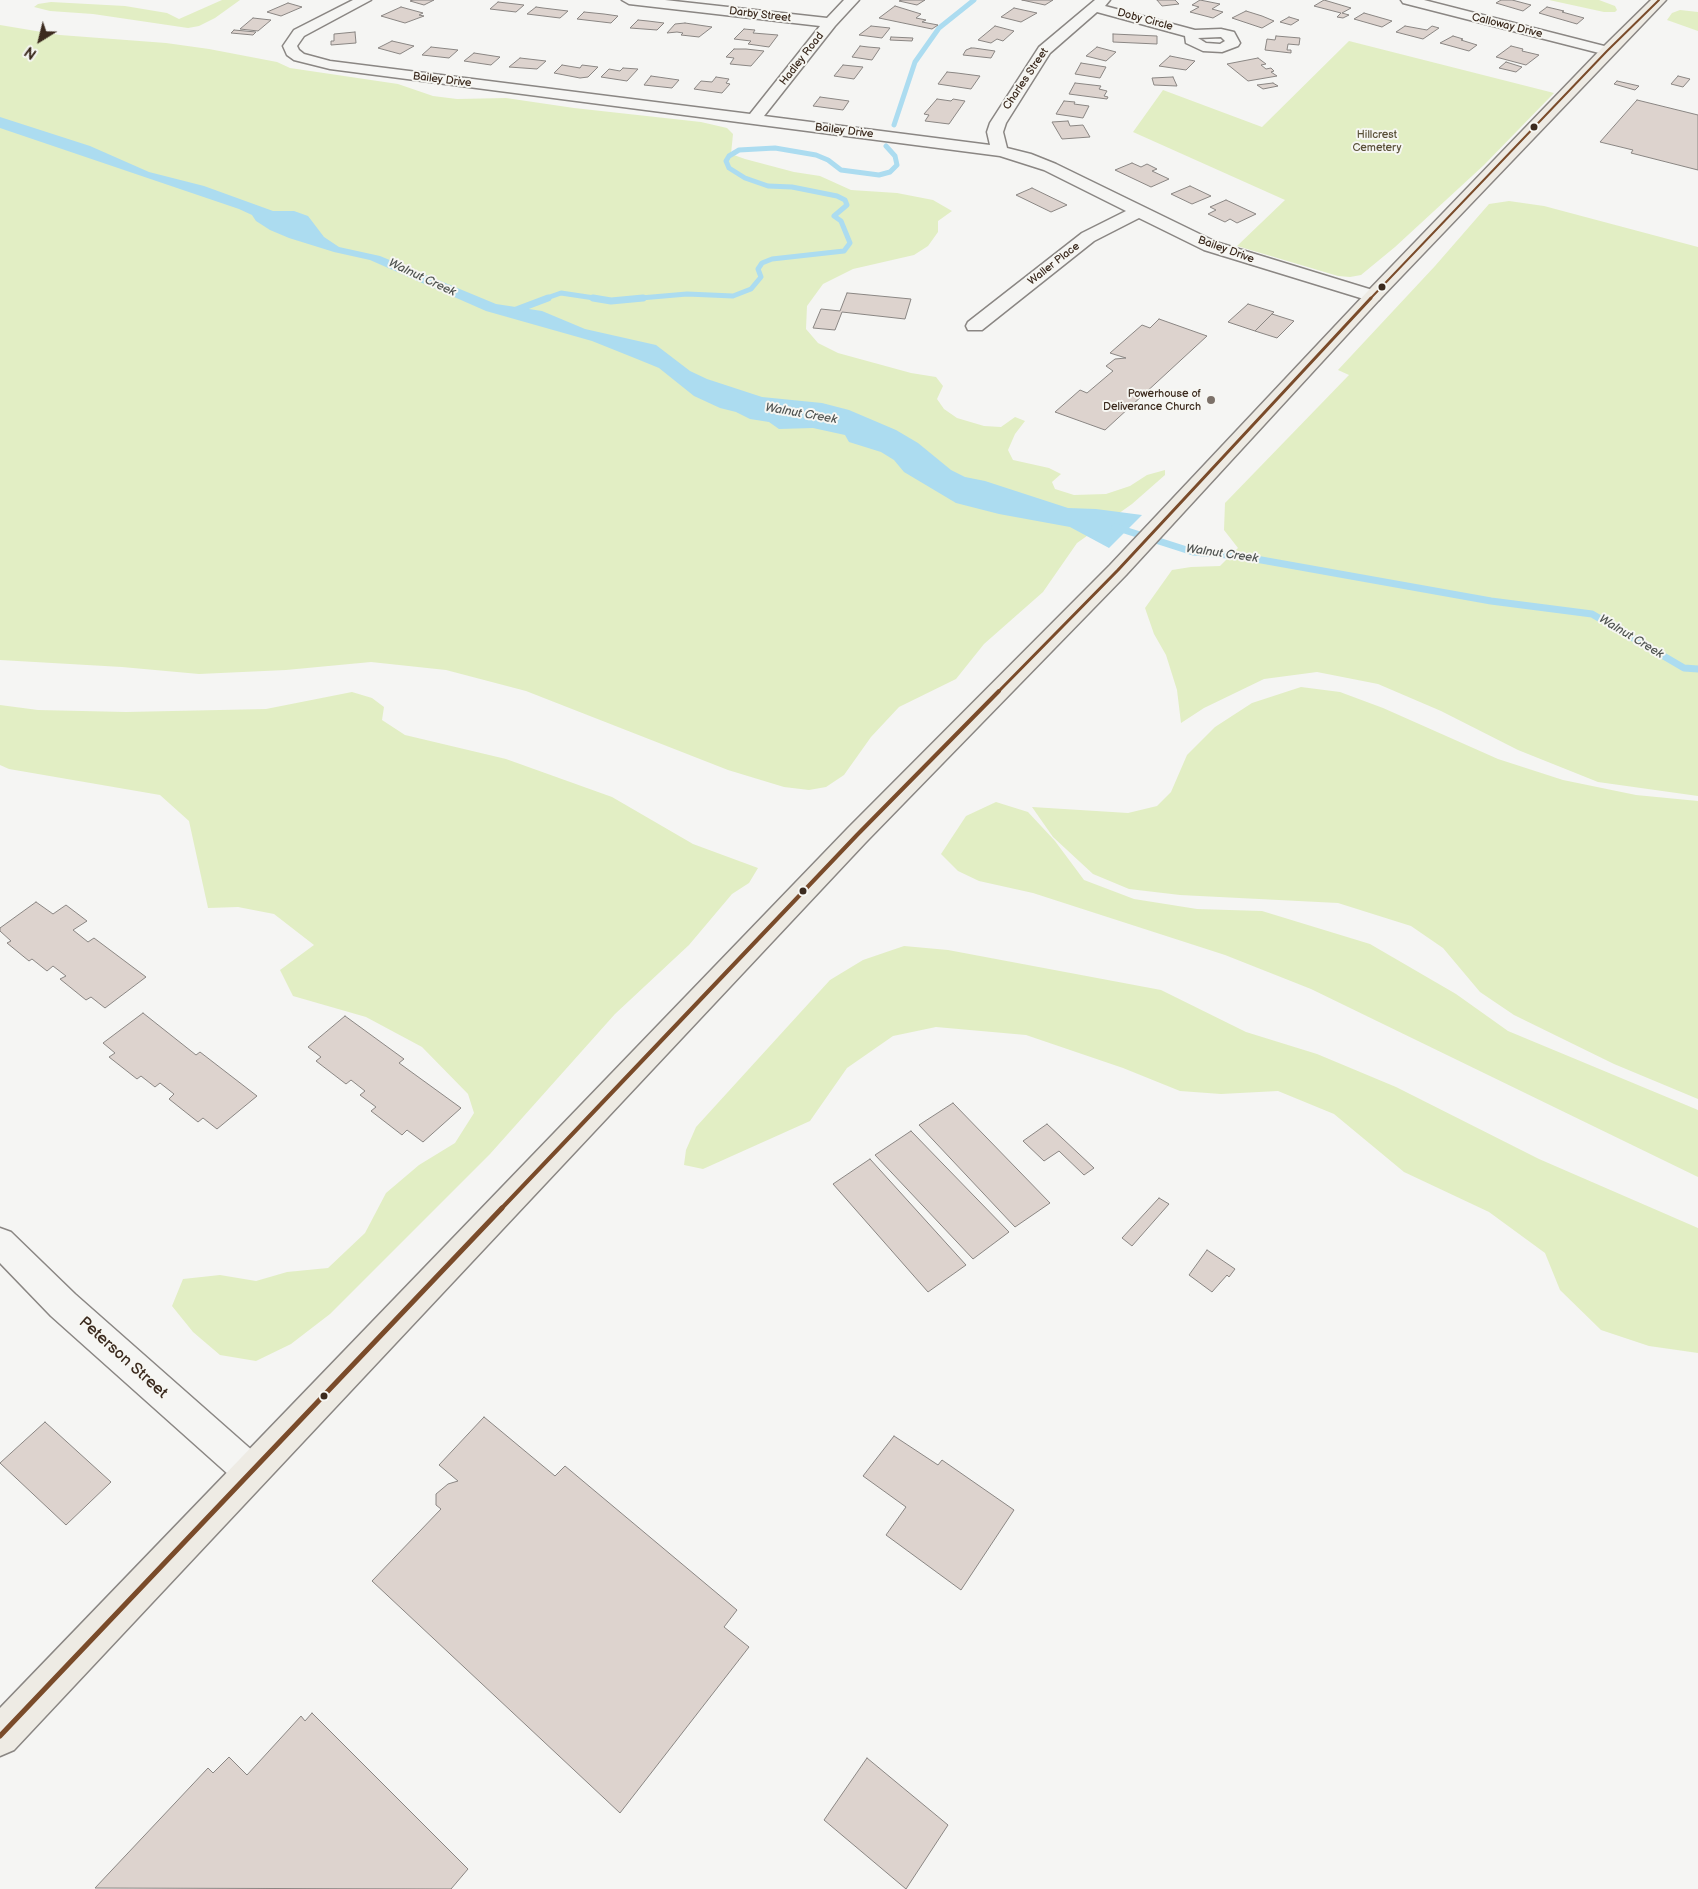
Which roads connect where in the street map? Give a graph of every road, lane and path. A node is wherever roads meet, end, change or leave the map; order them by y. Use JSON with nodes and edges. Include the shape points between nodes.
{"nodes":[{"id":1,"x":364,"y":0,"type":"edge"},
{"id":2,"x":630,"y":0,"type":"edge"},
{"id":3,"x":852,"y":0,"type":"edge"},
{"id":4,"x":1408,"y":0,"type":"edge"},
{"id":5,"x":1659,"y":0,"type":"edge"},
{"id":6,"x":1098,"y":4,"type":"edge"},
{"id":7,"x":830,"y":23,"type":"junction"},
{"id":8,"x":1195,"y":34,"type":"dead end"},
{"id":9,"x":1607,"y":51,"type":"junction"},
{"id":10,"x":754,"y":120,"type":"junction"},
{"id":11,"x":1000,"y":151,"type":"junction"},
{"id":12,"x":1139,"y":211,"type":"junction"},
{"id":13,"x":1373,"y":296,"type":"junction"},
{"id":14,"x":975,"y":326,"type":"dead end"},
{"id":15,"x":0,"y":1242,"type":"edge"},
{"id":16,"x":250,"y":1471,"type":"junction"},
{"id":17,"x":0,"y":1736,"type":"edge"}],
"edges":[{"from":1,"to":10,"type":"street","name":"Bailey Drive","via":[[299,32],[290,46],[292,52],[330,65]]},
{"from":2,"to":7,"type":"street","name":"Darby Street"},
{"from":3,"to":7,"type":"street","name":"Hadley Road"},
{"from":4,"to":9,"type":"street","name":"Calloway Drive"},
{"from":5,"to":9,"type":"main road"},
{"from":6,"to":8,"type":"street","name":"Doby Circle"},
{"from":6,"to":11,"type":"street","name":"Charles Street","via":[[1052,41],[1033,66],[998,123],[995,132]]},
{"from":7,"to":10,"type":"street","name":"Hadley Road"},
{"from":9,"to":13,"type":"main road"},
{"from":10,"to":11,"type":"street","name":"Bailey Drive"},
{"from":11,"to":12,"type":"street","name":"Bailey Drive","via":[[1050,167]]},
{"from":12,"to":13,"type":"street","name":"Bailey Drive","via":[[1210,246]]},
{"from":12,"to":14,"type":"street","name":"Waller Place","via":[[1088,237]]},
{"from":13,"to":16,"type":"main road","via":[[1173,513],[844,849]]},
{"from":15,"to":16,"type":"street","name":"Peterson Street","via":[[63,1305]]},
{"from":16,"to":17,"type":"main road"}]}
